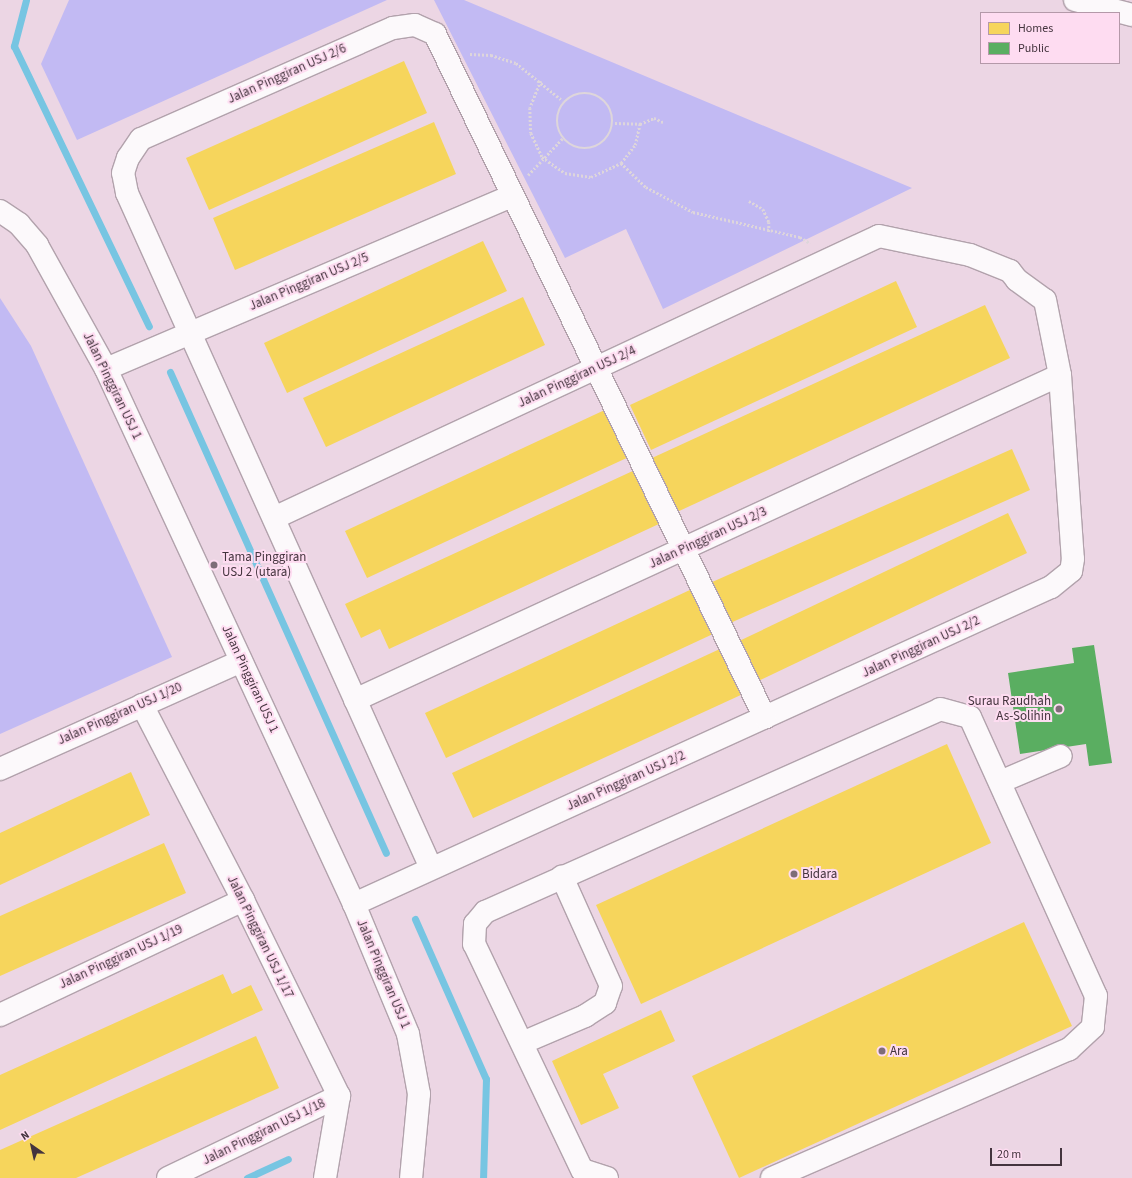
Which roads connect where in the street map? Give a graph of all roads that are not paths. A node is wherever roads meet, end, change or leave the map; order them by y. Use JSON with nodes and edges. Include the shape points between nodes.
{"nodes":[{"id":1,"x":1075,"y":0,"type":"edge"},
{"id":2,"x":1132,"y":15,"type":"edge"},
{"id":3,"x":512,"y":196,"type":"junction"},
{"id":4,"x":0,"y":211,"type":"edge"},
{"id":5,"x":879,"y":236,"type":"joint"},
{"id":6,"x":190,"y":332,"type":"junction"},
{"id":7,"x":598,"y":368,"type":"junction"},
{"id":8,"x":106,"y":369,"type":"junction"},
{"id":9,"x":1060,"y":375,"type":"junction"},
{"id":10,"x":274,"y":518,"type":"junction"},
{"id":11,"x":684,"y":549,"type":"junction"},
{"id":12,"x":241,"y":661,"type":"junction"},
{"id":13,"x":355,"y":700,"type":"junction"},
{"id":14,"x":142,"y":705,"type":"junction"},
{"id":15,"x":765,"y":718,"type":"junction"},
{"id":16,"x":1061,"y":756,"type":"dead end"},
{"id":17,"x":0,"y":769,"type":"edge"},
{"id":18,"x":1000,"y":782,"type":"junction"},
{"id":19,"x":431,"y":868,"type":"junction"},
{"id":20,"x":562,"y":878,"type":"junction"},
{"id":21,"x":243,"y":900,"type":"junction"},
{"id":22,"x":354,"y":904,"type":"junction"},
{"id":23,"x":0,"y":1015,"type":"edge"},
{"id":24,"x":522,"y":1043,"type":"junction"},
{"id":25,"x":339,"y":1096,"type":"junction"},
{"id":26,"x":168,"y":1178,"type":"edge"},
{"id":27,"x":325,"y":1178,"type":"edge"},
{"id":28,"x":411,"y":1178,"type":"edge"},
{"id":29,"x":607,"y":1178,"type":"edge"},
{"id":30,"x":772,"y":1178,"type":"edge"}],
"edges":[{"from":1,"to":2,"type":"main road"},
{"from":3,"to":6,"type":"main road","name":"Jalan Pinggiran USJ 2/5"},
{"from":3,"to":6,"type":"main road","name":"Jalan Pinggiran USJ 2/6","via":[[435,34],[415,25],[393,28],[141,139],[128,158],[123,173],[127,193]]},
{"from":3,"to":7,"type":"main road"},
{"from":4,"to":8,"type":"main road","name":"Jalan Pinggiran USJ 1","via":[[19,224],[38,246]]},
{"from":5,"to":7,"type":"main road","name":"Jalan Pinggiran USJ 2/4"},
{"from":5,"to":9,"type":"main road","name":"Jalan Pinggiran USJ 2/2","via":[[970,255],[1010,271],[1016,280],[1045,300]]},
{"from":6,"to":8,"type":"main road","name":"Jalan Pinggiran USJ 2/5"},
{"from":6,"to":10,"type":"main road"},
{"from":7,"to":10,"type":"main road","name":"Jalan Pinggiran USJ 2/4"},
{"from":7,"to":11,"type":"main road"},
{"from":8,"to":12,"type":"main road","name":"Jalan Pinggiran USJ 1"},
{"from":9,"to":11,"type":"main road","name":"Jalan Pinggiran USJ 2/3"},
{"from":9,"to":15,"type":"main road","name":"Jalan Pinggiran USJ 2/2","via":[[1073,559],[1071,571],[1051,588]]},
{"from":10,"to":13,"type":"main road"},
{"from":11,"to":13,"type":"main road","name":"Jalan Pinggiran USJ 2/3"},
{"from":11,"to":15,"type":"main road"},
{"from":12,"to":14,"type":"main road","name":"Jalan Pinggiran USJ 1/20"},
{"from":12,"to":22,"type":"main road","name":"Jalan Pinggiran USJ 1"},
{"from":13,"to":19,"type":"main road"},
{"from":14,"to":17,"type":"main road","name":"Jalan Pinggiran USJ 1/20"},
{"from":14,"to":21,"type":"main road","name":"Jalan Pinggiran USJ 1/17"},
{"from":15,"to":19,"type":"main road","name":"Jalan Pinggiran USJ 2/2"},
{"from":16,"to":18,"type":"main road"},
{"from":18,"to":20,"type":"main road","via":[[970,717],[940,709]]},
{"from":18,"to":30,"type":"main road","via":[[1096,996],[1094,1027],[1069,1049]]},
{"from":19,"to":22,"type":"main road","name":"Jalan Pinggiran USJ 2/2"},
{"from":20,"to":24,"type":"main road","via":[[611,986],[605,1003],[585,1016]]},
{"from":20,"to":24,"type":"main road","via":[[485,912],[475,924],[474,944]]},
{"from":21,"to":23,"type":"main road","name":"Jalan Pinggiran USJ 1/19"},
{"from":21,"to":25,"type":"main road","name":"Jalan Pinggiran USJ 1/17"},
{"from":22,"to":28,"type":"main road","name":"Jalan Pinggiran USJ 1","via":[[408,1034],[419,1094]]},
{"from":24,"to":29,"type":"main road","via":[[582,1170]]},
{"from":25,"to":26,"type":"main road","name":"Jalan Pinggiran USJ 1/18"},
{"from":25,"to":27,"type":"main road"}]}
